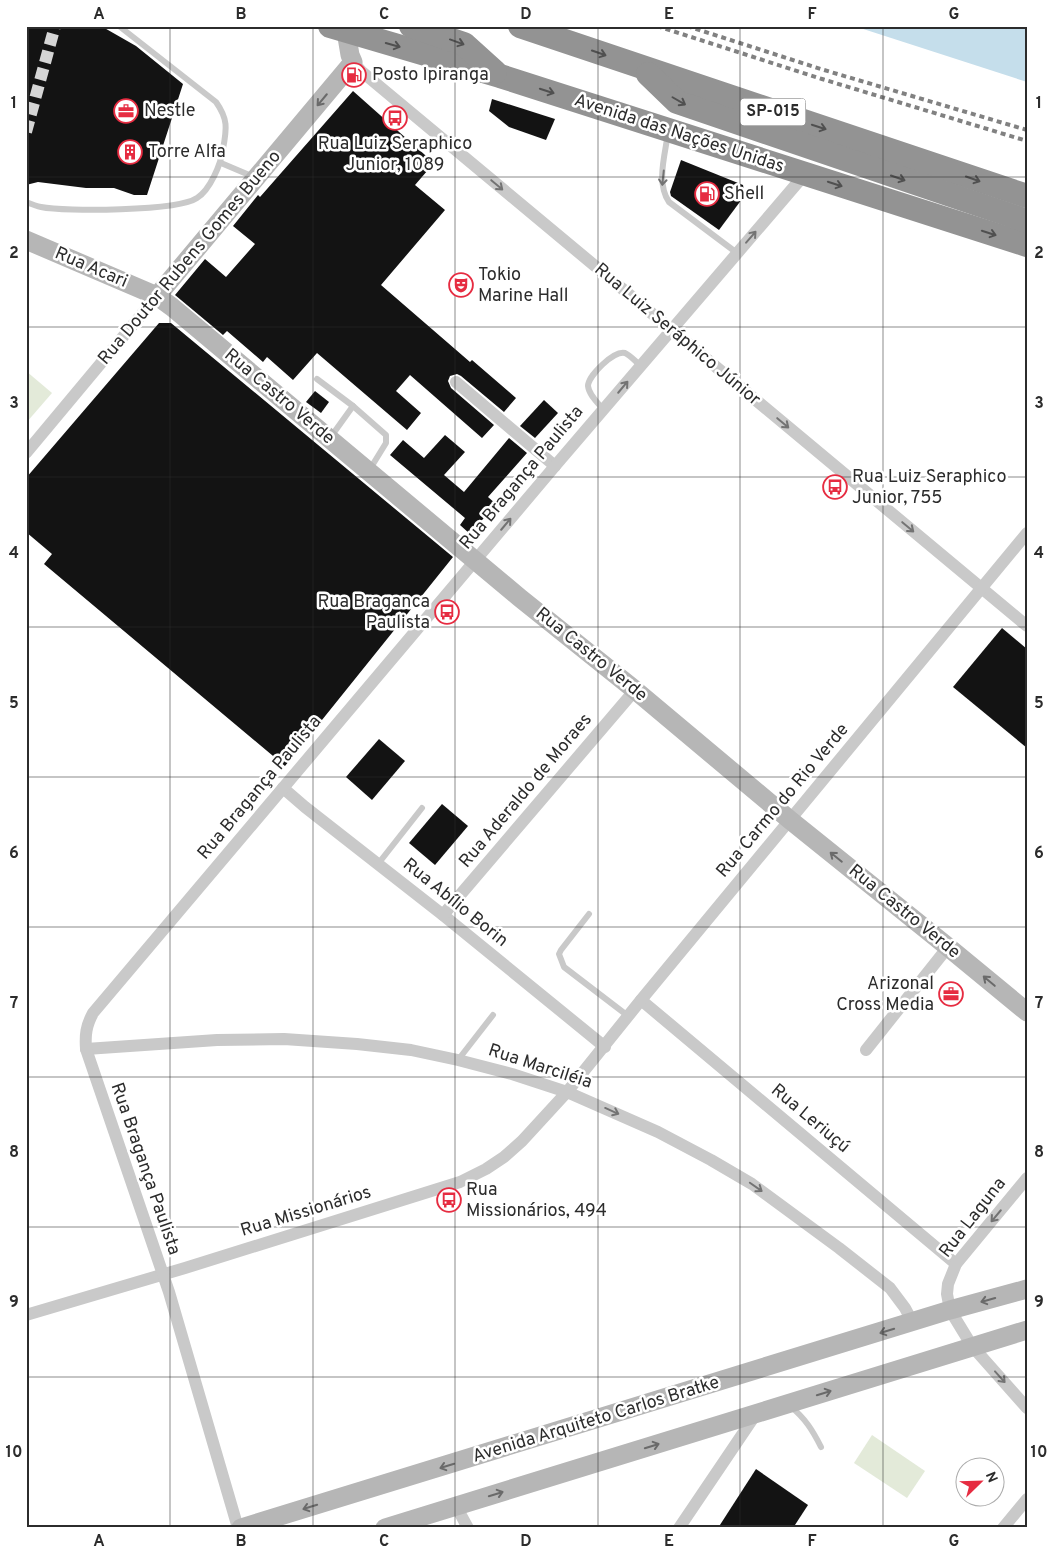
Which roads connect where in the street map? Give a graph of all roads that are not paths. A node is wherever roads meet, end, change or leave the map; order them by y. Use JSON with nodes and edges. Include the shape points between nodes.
{"nodes":[{"id":1,"x":119,"y":26,"type":"edge"},
{"id":2,"x":411,"y":26,"type":"edge"},
{"id":3,"x":520,"y":26,"type":"edge"},
{"id":4,"x":338,"y":29,"type":"edge"},
{"id":5,"x":354,"y":62,"type":"junction"},
{"id":6,"x":643,"y":69,"type":"junction"},
{"id":7,"x":500,"y":76,"type":"junction"},
{"id":8,"x":668,"y":130,"type":"junction"},
{"id":9,"x":221,"y":163,"type":"junction"},
{"id":10,"x":804,"y":174,"type":"junction"},
{"id":11,"x":256,"y":178,"type":"junction"},
{"id":12,"x":1027,"y":196,"type":"edge"},
{"id":13,"x":26,"y":202,"type":"edge"},
{"id":14,"x":1027,"y":221,"type":"edge"},
{"id":15,"x":26,"y":240,"type":"edge"},
{"id":16,"x":1027,"y":245,"type":"edge"},
{"id":17,"x":737,"y":253,"type":"junction"},
{"id":18,"x":157,"y":296,"type":"junction"},
{"id":19,"x":671,"y":330,"type":"junction"},
{"id":20,"x":641,"y":366,"type":"junction"},
{"id":21,"x":317,"y":378,"type":"dead end"},
{"id":22,"x":456,"y":382,"type":"dead end"},
{"id":23,"x":353,"y":406,"type":"junction"},
{"id":24,"x":603,"y":409,"type":"junction"},
{"id":25,"x":329,"y":438,"type":"junction"},
{"id":26,"x":26,"y":453,"type":"edge"},
{"id":27,"x":555,"y":466,"type":"junction"},
{"id":28,"x":368,"y":472,"type":"junction"},
{"id":29,"x":1027,"y":532,"type":"edge"},
{"id":30,"x":475,"y":561,"type":"junction"},
{"id":31,"x":980,"y":588,"type":"junction"},
{"id":32,"x":1027,"y":626,"type":"edge"},
{"id":33,"x":635,"y":690,"type":"junction"},
{"id":34,"x":283,"y":788,"type":"junction"},
{"id":35,"x":422,"y":808,"type":"dead end"},
{"id":36,"x":790,"y":820,"type":"junction"},
{"id":37,"x":378,"y":864,"type":"junction"},
{"id":38,"x":589,"y":914,"type":"dead end"},
{"id":39,"x":443,"y":915,"type":"junction"},
{"id":40,"x":948,"y":947,"type":"junction"},
{"id":41,"x":641,"y":1000,"type":"junction"},
{"id":42,"x":1027,"y":1012,"type":"edge"},
{"id":43,"x":493,"y":1015,"type":"dead end"},
{"id":44,"x":628,"y":1016,"type":"junction"},
{"id":45,"x":605,"y":1047,"type":"junction"},
{"id":46,"x":86,"y":1049,"type":"junction"},
{"id":47,"x":866,"y":1050,"type":"dead end"},
{"id":48,"x":458,"y":1060,"type":"junction"},
{"id":49,"x":567,"y":1092,"type":"junction"},
{"id":50,"x":1027,"y":1178,"type":"edge"},
{"id":51,"x":956,"y":1264,"type":"junction"},
{"id":52,"x":163,"y":1274,"type":"junction"},
{"id":53,"x":1027,"y":1289,"type":"edge"},
{"id":54,"x":950,"y":1310,"type":"junction"},
{"id":55,"x":26,"y":1315,"type":"edge"},
{"id":56,"x":913,"y":1323,"type":"junction"},
{"id":57,"x":1027,"y":1330,"type":"edge"},
{"id":58,"x":972,"y":1346,"type":"junction"},
{"id":59,"x":788,"y":1404,"type":"junction"},
{"id":60,"x":1027,"y":1408,"type":"edge"},
{"id":61,"x":756,"y":1414,"type":"junction"},
{"id":62,"x":821,"y":1447,"type":"dead end"},
{"id":63,"x":1027,"y":1499,"type":"edge"},
{"id":64,"x":456,"y":1506,"type":"junction"},
{"id":65,"x":395,"y":1526,"type":"edge"},
{"id":66,"x":240,"y":1528,"type":"edge"},
{"id":67,"x":468,"y":1528,"type":"edge"},
{"id":68,"x":679,"y":1528,"type":"edge"},
{"id":69,"x":1003,"y":1528,"type":"edge"}],
"edges":[{"from":1,"to":9,"type":"lane","via":[[216,102],[227,128]]},
{"from":2,"to":7,"type":"highway","one_way":true,"via":[[464,44]]},
{"from":3,"to":6,"type":"highway","number":"SP-015","one_way":true},
{"from":4,"to":5,"type":"street","name":"Rua Luiz Seráphico Júnior"},
{"from":4,"to":7,"type":"highway","name":"Avenida das Nações Unidas","one_way":true},
{"from":5,"to":11,"type":"street","name":"Rua Doutor Rubens Gomes Bueno","one_way":true},
{"from":5,"to":19,"type":"street","name":"Rua Luiz Seráphico Júnior","one_way":true},
{"from":6,"to":12,"type":"highway","number":"SP-015","one_way":true},
{"from":6,"to":14,"type":"highway","one_way":true,"via":[[678,102]]},
{"from":7,"to":8,"type":"highway","name":"Avenida das Nações Unidas","one_way":true},
{"from":8,"to":10,"type":"highway","name":"Avenida das Nações Unidas"},
{"from":8,"to":17,"type":"lane","one_way":true,"via":[[662,185],[666,199]]},
{"from":9,"to":11,"type":"lane"},
{"from":9,"to":13,"type":"lane","via":[[199,197],[186,203],[117,209],[42,207]]},
{"from":10,"to":16,"type":"highway","name":"Avenida das Nações Unidas","one_way":true},
{"from":17,"to":10,"type":"street","name":"Rua Bragança Paulista","one_way":true},
{"from":11,"to":18,"type":"street","name":"Rua Doutor Rubens Gomes Bueno"},
{"from":15,"to":18,"type":"street","name":"Rua Acari"},
{"from":17,"to":19,"type":"street","name":"Rua Bragança Paulista"},
{"from":18,"to":25,"type":"street","name":"Rua Castro Verde"},
{"from":18,"to":26,"type":"street","name":"Rua Doutor Rubens Gomes Bueno"},
{"from":19,"to":20,"type":"street","name":"Rua Bragança Paulista"},
{"from":19,"to":31,"type":"street","name":"Rua Luiz Seráphico Júnior","one_way":true},
{"from":24,"to":20,"type":"street","name":"Rua Bragança Paulista","one_way":true},
{"from":20,"to":24,"type":"lane","via":[[625,353],[618,353],[611,356],[590,379],[591,394]]},
{"from":21,"to":23,"type":"lane"},
{"from":22,"to":27,"type":"street"},
{"from":23,"to":25,"type":"lane"},
{"from":23,"to":28,"type":"lane","via":[[385,432],[387,438]]},
{"from":24,"to":27,"type":"street","name":"Rua Bragança Paulista"},
{"from":25,"to":28,"type":"street","name":"Rua Castro Verde"},
{"from":30,"to":27,"type":"street","name":"Rua Bragança Paulista","one_way":true},
{"from":28,"to":30,"type":"street","name":"Rua Castro Verde"},
{"from":29,"to":31,"type":"street","name":"Rua Carmo do Rio Verde"},
{"from":30,"to":33,"type":"street","name":"Rua Castro Verde"},
{"from":30,"to":34,"type":"street","name":"Rua Bragança Paulista"},
{"from":31,"to":32,"type":"street","name":"Rua Luiz Seráphico Júnior"},
{"from":31,"to":36,"type":"street","name":"Rua Carmo do Rio Verde"},
{"from":33,"to":36,"type":"street","name":"Rua Castro Verde"},
{"from":33,"to":39,"type":"street","name":"Rua Aderaldo de Moraes"},
{"from":34,"to":37,"type":"street","name":"Rua Abílio Borin"},
{"from":34,"to":46,"type":"street","name":"Rua Bragança Paulista","via":[[93,1013],[85,1034]]},
{"from":35,"to":37,"type":"lane"},
{"from":40,"to":36,"type":"street","name":"Rua Castro Verde","one_way":true},
{"from":36,"to":41,"type":"street","name":"Rua Carmo do Rio Verde"},
{"from":37,"to":39,"type":"street","name":"Rua Abílio Borin"},
{"from":38,"to":44,"type":"lane","via":[[561,950],[560,958],[564,967]]},
{"from":39,"to":45,"type":"street","name":"Rua Abílio Borin"},
{"from":42,"to":40,"type":"street","name":"Rua Castro Verde","one_way":true},
{"from":40,"to":47,"type":"street"},
{"from":41,"to":44,"type":"street","name":"Rua Carmo do Rio Verde"},
{"from":41,"to":51,"type":"street","name":"Rua Leriuçú"},
{"from":43,"to":48,"type":"lane"},
{"from":44,"to":45,"type":"street","name":"Rua Carmo do Rio Verde"},
{"from":45,"to":49,"type":"street","name":"Rua Carmo do Rio Verde"},
{"from":46,"to":48,"type":"street","name":"Rua Marciléia","via":[[284,1039],[393,1048]]},
{"from":46,"to":52,"type":"street","name":"Rua Bragança Paulista"},
{"from":48,"to":49,"type":"street","name":"Rua Marciléia"},
{"from":49,"to":52,"type":"street","name":"Rua Missionários","via":[[504,1157],[460,1182]]},
{"from":49,"to":56,"type":"street","name":"Rua Marciléia","one_way":true,"via":[[658,1132],[752,1184],[890,1288]]},
{"from":50,"to":51,"type":"street","name":"Rua Laguna","one_way":true},
{"from":51,"to":54,"type":"street","name":"Rua Laguna","via":[[948,1284]]},
{"from":52,"to":55,"type":"street","name":"Rua Missionários"},
{"from":52,"to":66,"type":"street","name":"Rua Bragança Paulista"},
{"from":53,"to":54,"type":"street","name":"Avenida Arquiteto Carlos Bratke","one_way":true},
{"from":54,"to":56,"type":"street","name":"Avenida Arquiteto Carlos Bratke"},
{"from":54,"to":58,"type":"street"},
{"from":56,"to":66,"type":"street","name":"Avenida Arquiteto Carlos Bratke","one_way":true},
{"from":57,"to":58,"type":"street"},
{"from":59,"to":58,"type":"street","one_way":true},
{"from":58,"to":60,"type":"street","one_way":true},
{"from":59,"to":61,"type":"street"},
{"from":59,"to":62,"type":"lane","via":[[803,1416]]},
{"from":64,"to":61,"type":"street","one_way":true},
{"from":61,"to":68,"type":"street"},
{"from":63,"to":69,"type":"street"},
{"from":64,"to":65,"type":"street"},
{"from":64,"to":67,"type":"street"}]}
